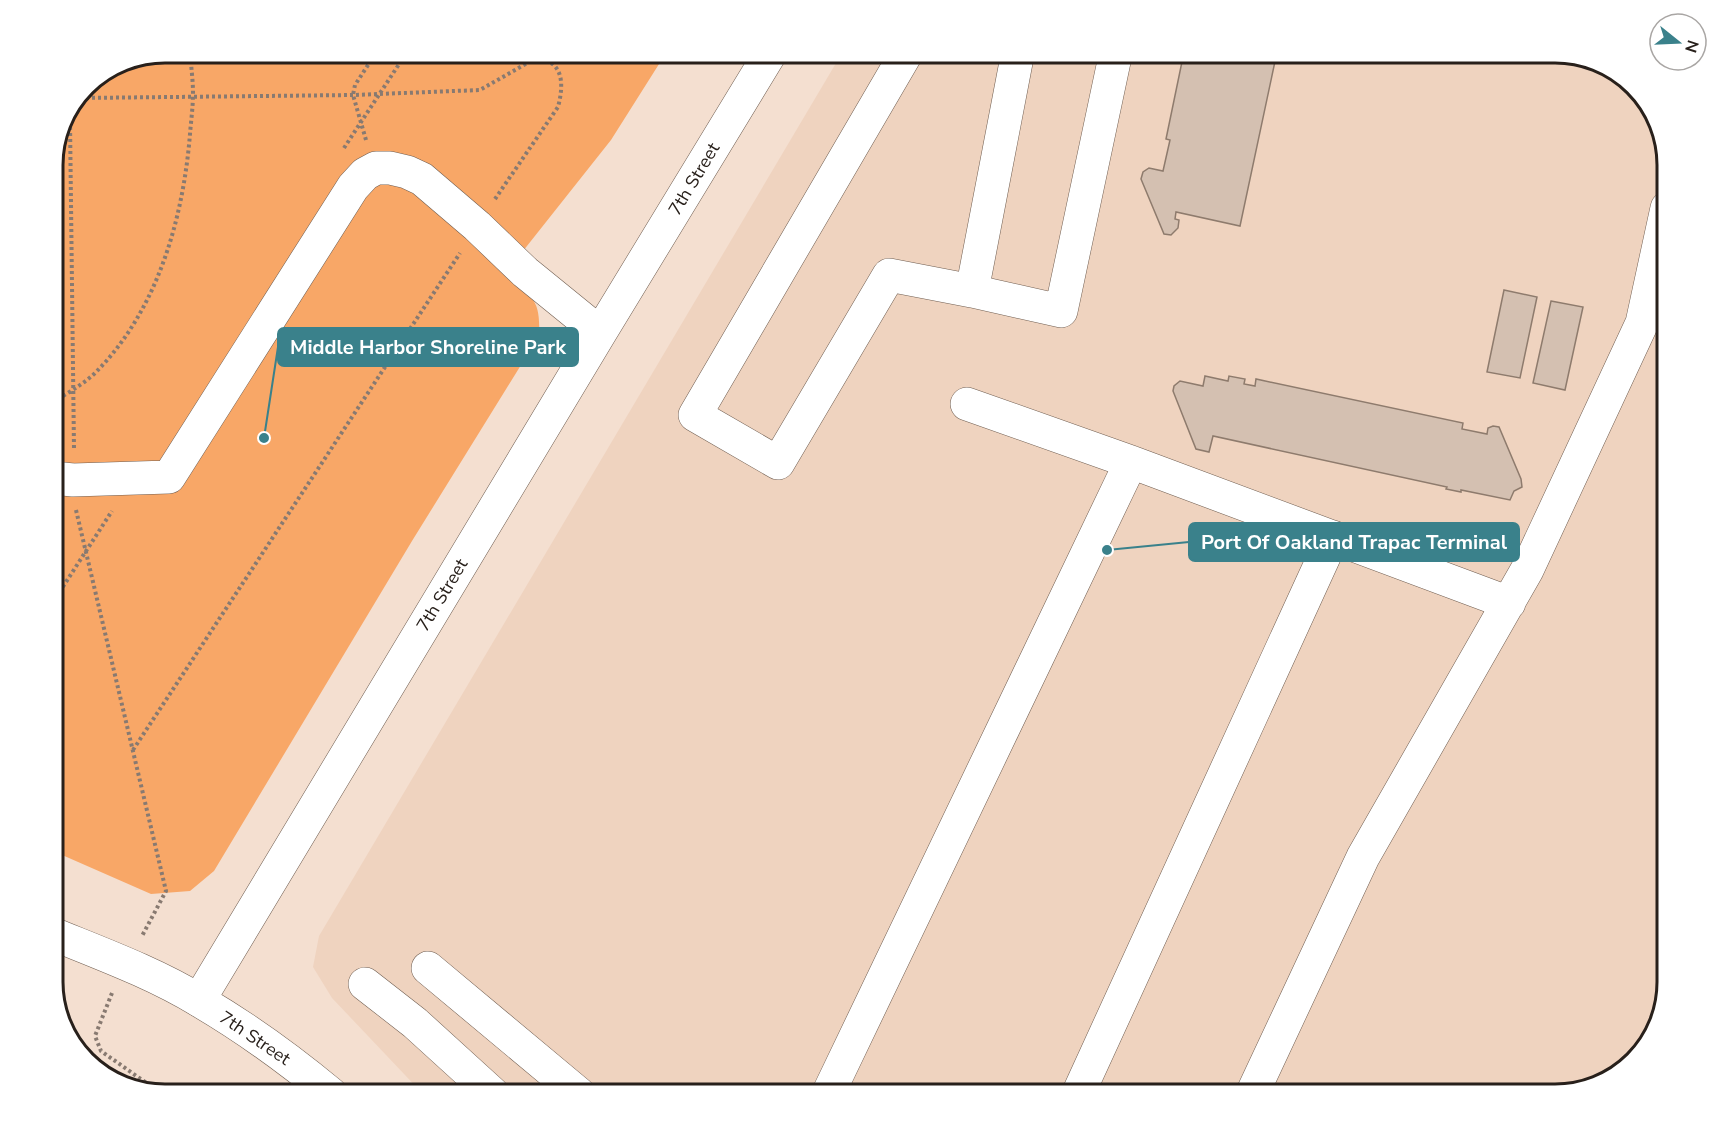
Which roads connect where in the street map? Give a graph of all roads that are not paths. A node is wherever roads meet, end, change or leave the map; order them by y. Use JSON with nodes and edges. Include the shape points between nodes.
{"nodes":[{"id":1,"x":764,"y":63,"type":"edge"},
{"id":2,"x":901,"y":63,"type":"edge"},
{"id":3,"x":1016,"y":63,"type":"edge"},
{"id":4,"x":1114,"y":63,"type":"edge"},
{"id":5,"x":1657,"y":257,"type":"edge"},
{"id":6,"x":972,"y":291,"type":"junction"},
{"id":7,"x":600,"y":333,"type":"junction"},
{"id":8,"x":967,"y":404,"type":"dead end"},
{"id":9,"x":1131,"y":462,"type":"junction"},
{"id":10,"x":63,"y":479,"type":"edge"},
{"id":11,"x":1334,"y":537,"type":"junction"},
{"id":12,"x":1509,"y":603,"type":"junction"},
{"id":13,"x":63,"y":938,"type":"edge"},
{"id":14,"x":428,"y":968,"type":"dead end"},
{"id":15,"x":365,"y":984,"type":"dead end"},
{"id":16,"x":199,"y":1000,"type":"junction"},
{"id":17,"x":318,"y":1084,"type":"edge"},
{"id":18,"x":481,"y":1084,"type":"edge"},
{"id":19,"x":566,"y":1084,"type":"edge"},
{"id":20,"x":833,"y":1084,"type":"edge"},
{"id":21,"x":1083,"y":1084,"type":"edge"},
{"id":22,"x":1257,"y":1084,"type":"edge"}],
"edges":[{"from":1,"to":7,"type":"street","name":"7th Street"},
{"from":2,"to":6,"type":"street","via":[[695,415],[778,463],[890,274]]},
{"from":3,"to":6,"type":"street"},
{"from":4,"to":6,"type":"street","via":[[1061,311]]},
{"from":5,"to":12,"type":"street","via":[[1642,323]]},
{"from":7,"to":10,"type":"street","via":[[422,179],[407,172],[376,168],[353,187],[169,477]]},
{"from":7,"to":16,"type":"street","name":"7th Street"},
{"from":8,"to":9,"type":"street"},
{"from":9,"to":11,"type":"street"},
{"from":9,"to":20,"type":"street"},
{"from":11,"to":12,"type":"street"},
{"from":11,"to":21,"type":"street"},
{"from":12,"to":22,"type":"street","via":[[1363,857]]},
{"from":13,"to":16,"type":"street"},
{"from":14,"to":19,"type":"street"},
{"from":15,"to":18,"type":"street","via":[[415,1023]]},
{"from":16,"to":17,"type":"street","name":"7th Street"}]}
